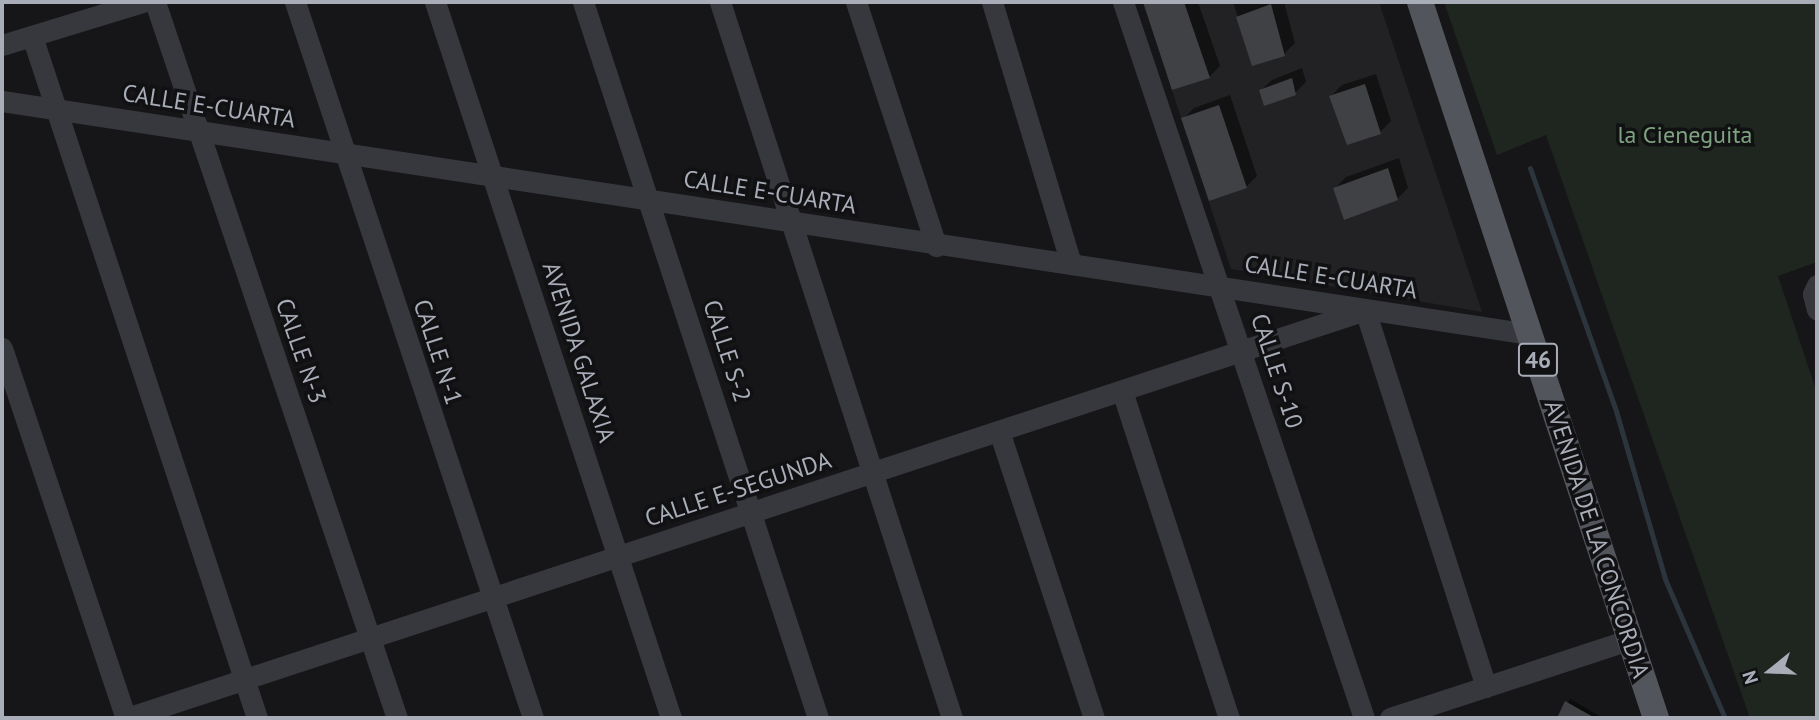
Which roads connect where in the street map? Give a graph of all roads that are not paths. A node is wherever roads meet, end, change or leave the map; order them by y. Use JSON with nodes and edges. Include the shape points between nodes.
{"nodes":[{"id":1,"x":143,"y":2,"type":"edge"},
{"id":2,"x":155,"y":2,"type":"edge"},
{"id":3,"x":295,"y":2,"type":"edge"},
{"id":4,"x":435,"y":2,"type":"edge"},
{"id":5,"x":583,"y":2,"type":"edge"},
{"id":6,"x":720,"y":2,"type":"edge"},
{"id":7,"x":856,"y":2,"type":"edge"},
{"id":8,"x":992,"y":2,"type":"edge"},
{"id":9,"x":1123,"y":2,"type":"edge"},
{"id":10,"x":1420,"y":2,"type":"edge"},
{"id":11,"x":107,"y":7,"type":"edge"},
{"id":12,"x":84,"y":10,"type":"edge"},
{"id":13,"x":32,"y":36,"type":"junction"},
{"id":14,"x":2,"y":45,"type":"edge"},
{"id":15,"x":2,"y":101,"type":"edge"},
{"id":16,"x":58,"y":109,"type":"junction"},
{"id":17,"x":199,"y":131,"type":"junction"},
{"id":18,"x":346,"y":154,"type":"junction"},
{"id":19,"x":493,"y":177,"type":"junction"},
{"id":20,"x":648,"y":198,"type":"junction"},
{"id":21,"x":793,"y":222,"type":"junction"},
{"id":22,"x":936,"y":246,"type":"junction"},
{"id":23,"x":1071,"y":264,"type":"junction"},
{"id":24,"x":1220,"y":285,"type":"junction"},
{"id":25,"x":1365,"y":310,"type":"junction"},
{"id":26,"x":1530,"y":334,"type":"junction"},
{"id":27,"x":2,"y":348,"type":"edge"},
{"id":28,"x":1242,"y":350,"type":"junction"},
{"id":29,"x":1122,"y":391,"type":"junction"},
{"id":30,"x":999,"y":431,"type":"junction"},
{"id":31,"x":870,"y":473,"type":"junction"},
{"id":32,"x":751,"y":512,"type":"junction"},
{"id":33,"x":617,"y":556,"type":"junction"},
{"id":34,"x":492,"y":597,"type":"junction"},
{"id":35,"x":370,"y":638,"type":"junction"},
{"id":36,"x":1630,"y":639,"type":"junction"},
{"id":37,"x":244,"y":681,"type":"junction"},
{"id":38,"x":1486,"y":687,"type":"junction"},
{"id":39,"x":126,"y":718,"type":"edge"},
{"id":40,"x":257,"y":718,"type":"edge"},
{"id":41,"x":397,"y":718,"type":"edge"},
{"id":42,"x":533,"y":718,"type":"edge"},
{"id":43,"x":671,"y":718,"type":"edge"},
{"id":44,"x":818,"y":718,"type":"edge"},
{"id":45,"x":952,"y":718,"type":"edge"},
{"id":46,"x":1094,"y":718,"type":"edge"},
{"id":47,"x":1229,"y":718,"type":"edge"},
{"id":48,"x":1364,"y":718,"type":"edge"},
{"id":49,"x":1390,"y":718,"type":"edge"},
{"id":50,"x":1656,"y":718,"type":"edge"}],
"edges":[{"from":1,"to":11,"type":"street"},
{"from":2,"to":17,"type":"street","name":"CALLE N-3"},
{"from":3,"to":18,"type":"street","name":"CALLE N-1"},
{"from":4,"to":19,"type":"street","name":"AVENIDA GALAXIA"},
{"from":5,"to":20,"type":"street","name":"CALLE S-2"},
{"from":6,"to":21,"type":"street"},
{"from":7,"to":22,"type":"street"},
{"from":8,"to":23,"type":"street"},
{"from":9,"to":24,"type":"street","name":"CALLE S-10"},
{"from":10,"to":26,"type":"main road","name":"AVENIDA DE LA CONCORDIA","number":"46"},
{"from":11,"to":12,"type":"street"},
{"from":12,"to":13,"type":"street"},
{"from":13,"to":14,"type":"street"},
{"from":13,"to":16,"type":"street"},
{"from":15,"to":16,"type":"street","name":"CALLE E-CUARTA"},
{"from":16,"to":17,"type":"street","name":"CALLE E-CUARTA"},
{"from":16,"to":37,"type":"street"},
{"from":17,"to":18,"type":"street","name":"CALLE E-CUARTA"},
{"from":17,"to":35,"type":"street","name":"CALLE N-3"},
{"from":18,"to":19,"type":"street","name":"CALLE E-CUARTA"},
{"from":18,"to":34,"type":"street","name":"CALLE N-1"},
{"from":19,"to":20,"type":"street","name":"CALLE E-CUARTA"},
{"from":19,"to":33,"type":"street","name":"AVENIDA GALAXIA"},
{"from":20,"to":21,"type":"street","name":"CALLE E-CUARTA"},
{"from":20,"to":32,"type":"street","name":"CALLE S-2"},
{"from":21,"to":22,"type":"street","name":"CALLE E-CUARTA"},
{"from":21,"to":31,"type":"street"},
{"from":22,"to":23,"type":"street","name":"CALLE E-CUARTA"},
{"from":23,"to":24,"type":"street","name":"CALLE E-CUARTA"},
{"from":24,"to":25,"type":"street","name":"CALLE E-CUARTA"},
{"from":24,"to":28,"type":"street","name":"CALLE S-10"},
{"from":25,"to":26,"type":"street","name":"CALLE E-CUARTA"},
{"from":25,"to":28,"type":"street","name":"CALLE E-SEGUNDA"},
{"from":25,"to":38,"type":"street"},
{"from":26,"to":36,"type":"main road","name":"AVENIDA DE LA CONCORDIA","number":"46"},
{"from":27,"to":39,"type":"street"},
{"from":28,"to":29,"type":"street","name":"CALLE E-SEGUNDA"},
{"from":28,"to":48,"type":"street","name":"CALLE S-10"},
{"from":29,"to":30,"type":"street","name":"CALLE E-SEGUNDA"},
{"from":29,"to":47,"type":"street"},
{"from":30,"to":31,"type":"street","name":"CALLE E-SEGUNDA"},
{"from":30,"to":46,"type":"street"},
{"from":31,"to":32,"type":"street","name":"CALLE E-SEGUNDA"},
{"from":31,"to":45,"type":"street"},
{"from":32,"to":33,"type":"street","name":"CALLE E-SEGUNDA"},
{"from":32,"to":44,"type":"street","name":"CALLE S-2"},
{"from":33,"to":34,"type":"street","name":"CALLE E-SEGUNDA"},
{"from":33,"to":43,"type":"street","name":"AVENIDA GALAXIA"},
{"from":34,"to":35,"type":"street","name":"CALLE E-SEGUNDA"},
{"from":34,"to":42,"type":"street","name":"CALLE N-1"},
{"from":35,"to":37,"type":"street","name":"CALLE E-SEGUNDA"},
{"from":35,"to":41,"type":"street","name":"CALLE N-3"},
{"from":36,"to":38,"type":"street"},
{"from":36,"to":50,"type":"main road","name":"AVENIDA DE LA CONCORDIA","number":"46"},
{"from":37,"to":39,"type":"street","name":"CALLE E-SEGUNDA"},
{"from":37,"to":40,"type":"street"},
{"from":38,"to":49,"type":"street"}]}
